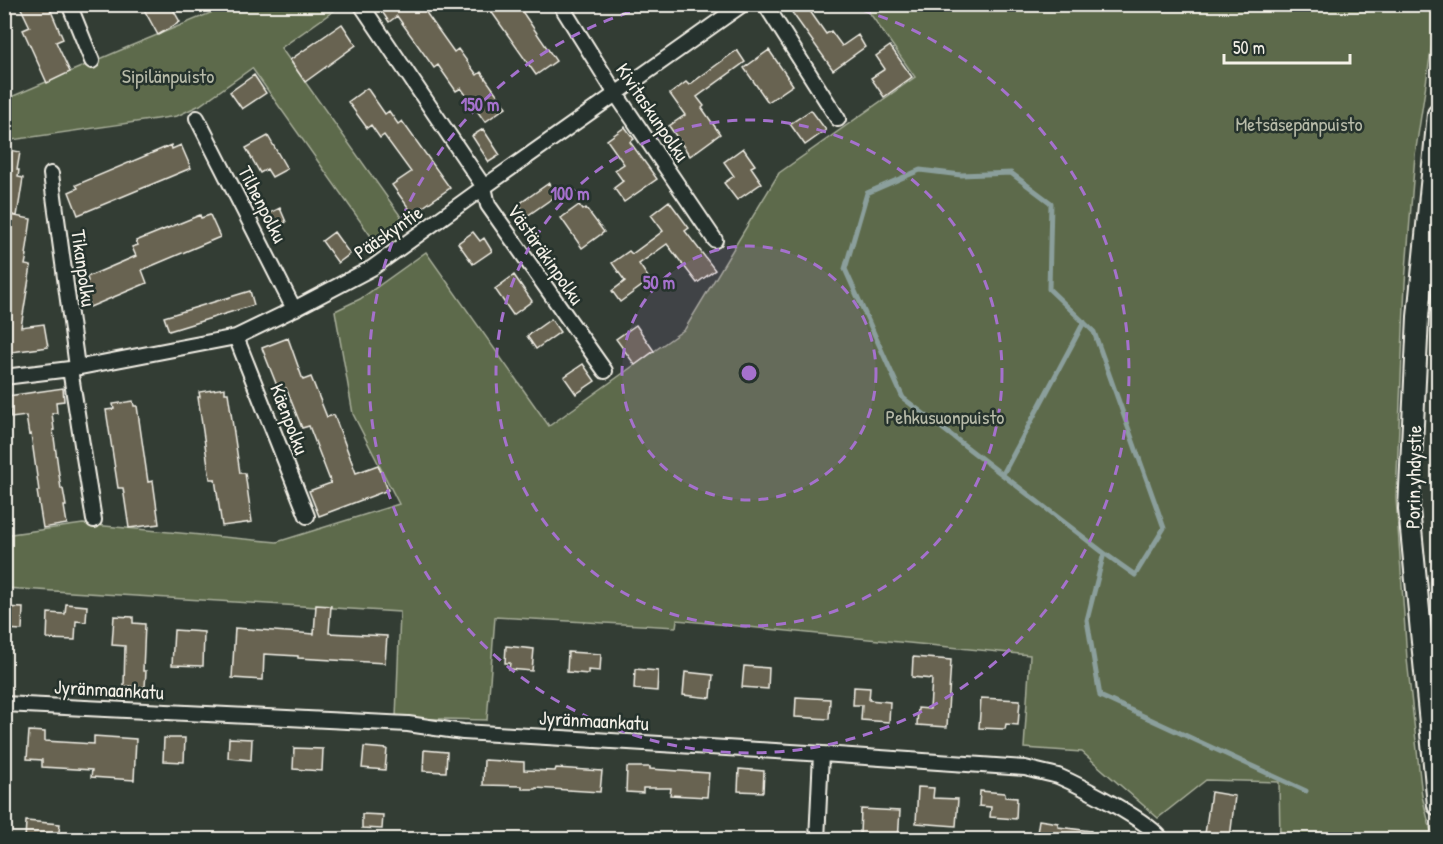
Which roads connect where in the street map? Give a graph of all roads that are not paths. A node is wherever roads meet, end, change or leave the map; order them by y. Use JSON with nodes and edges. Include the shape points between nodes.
{"nodes":[{"id":1,"x":69,"y":4,"type":"edge"},
{"id":2,"x":560,"y":4,"type":"edge"},
{"id":3,"x":743,"y":4,"type":"edge"},
{"id":4,"x":765,"y":4,"type":"edge"},
{"id":5,"x":362,"y":6,"type":"edge"},
{"id":6,"x":92,"y":61,"type":"dead end"},
{"id":7,"x":616,"y":94,"type":"junction"},
{"id":8,"x":1438,"y":114,"type":"edge"},
{"id":9,"x":198,"y":118,"type":"dead end"},
{"id":10,"x":838,"y":119,"type":"dead end"},
{"id":11,"x":51,"y":174,"type":"dead end"},
{"id":12,"x":484,"y":187,"type":"junction"},
{"id":13,"x":715,"y":240,"type":"dead end"},
{"id":14,"x":294,"y":309,"type":"junction"},
{"id":15,"x":236,"y":337,"type":"junction"},
{"id":16,"x":74,"y":368,"type":"junction"},
{"id":17,"x":605,"y":372,"type":"dead end"},
{"id":18,"x":4,"y":377,"type":"edge"},
{"id":19,"x":307,"y":516,"type":"dead end"},
{"id":20,"x":94,"y":520,"type":"dead end"},
{"id":21,"x":4,"y":704,"type":"edge"},
{"id":22,"x":821,"y":754,"type":"junction"},
{"id":23,"x":1438,"y":804,"type":"edge"},
{"id":24,"x":817,"y":840,"type":"edge"},
{"id":25,"x":1162,"y":840,"type":"edge"}],
"edges":[{"from":1,"to":6,"type":"street"},
{"from":2,"to":7,"type":"street","name":"Kivitaskunpolku"},
{"from":3,"to":7,"type":"street","name":"Pääskyntie"},
{"from":4,"to":10,"type":"street"},
{"from":5,"to":12,"type":"street","name":"Västäräkinpolku"},
{"from":7,"to":12,"type":"street","name":"Pääskyntie"},
{"from":7,"to":13,"type":"street","name":"Kivitaskunpolku"},
{"from":8,"to":23,"type":"main road","name":"Porin yhdystie","via":[[1418,317],[1409,509]]},
{"from":9,"to":14,"type":"street","name":"Tilhenpolku"},
{"from":11,"to":16,"type":"street","name":"Tikanpolku"},
{"from":12,"to":14,"type":"street","name":"Pääskyntie","via":[[372,268]]},
{"from":12,"to":17,"type":"street","name":"Västäräkinpolku","via":[[488,205]]},
{"from":14,"to":15,"type":"street","name":"Pääskyntie"},
{"from":15,"to":16,"type":"street","name":"Pääskyntie"},
{"from":15,"to":19,"type":"street","name":"Käenpolku"},
{"from":16,"to":18,"type":"street","name":"Pääskyntie"},
{"from":16,"to":20,"type":"street","name":"Tikanpolku"},
{"from":21,"to":22,"type":"street","name":"Jyränmaankatu","via":[[408,724],[463,732]]},
{"from":22,"to":24,"type":"street"},
{"from":22,"to":25,"type":"street","name":"Jyränmaankatu","via":[[1025,768],[1057,776],[1135,818]]}]}
